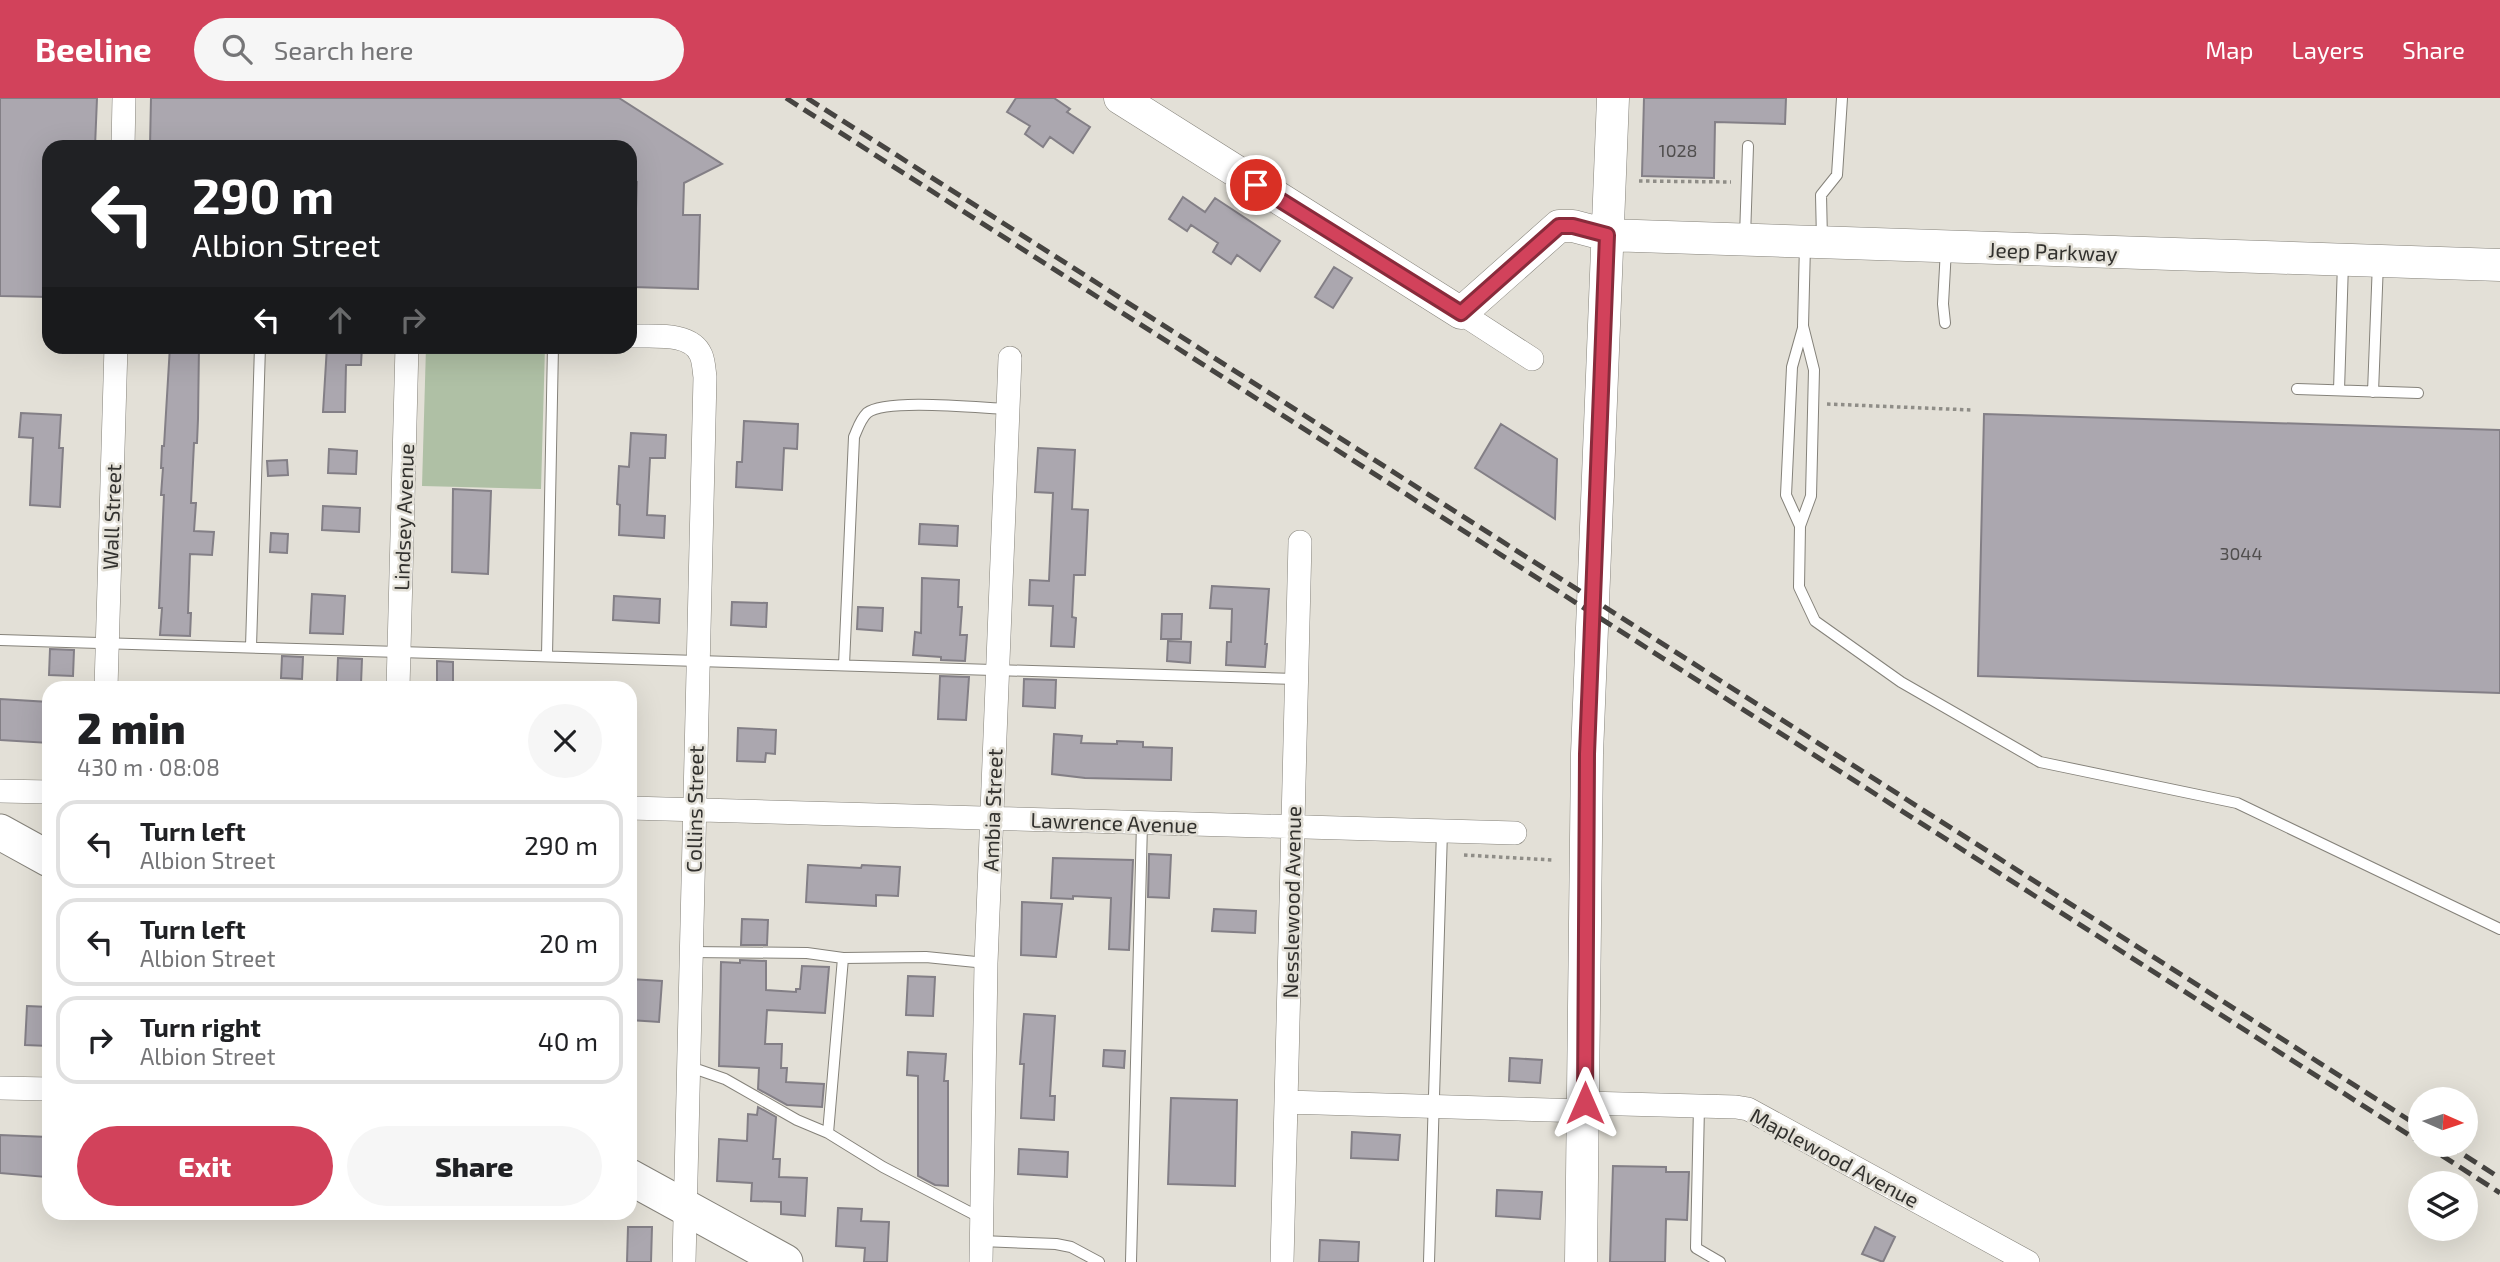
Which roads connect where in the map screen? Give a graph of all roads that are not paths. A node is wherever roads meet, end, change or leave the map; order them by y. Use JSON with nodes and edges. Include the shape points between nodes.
{"nodes":[{"id":1,"x":124,"y":98,"type":"edge"},
{"id":2,"x":1120,"y":98,"type":"edge"},
{"id":3,"x":1613,"y":98,"type":"edge"},
{"id":4,"x":1842,"y":98,"type":"edge"},
{"id":5,"x":123,"y":140,"type":"edge"},
{"id":6,"x":1748,"y":146,"type":"dead end"},
{"id":7,"x":1607,"y":235,"type":"junction"},
{"id":8,"x":1745,"y":240,"type":"junction"},
{"id":9,"x":1814,"y":243,"type":"junction"},
{"id":10,"x":1946,"y":247,"type":"junction"},
{"id":11,"x":2343,"y":260,"type":"junction"},
{"id":12,"x":2378,"y":261,"type":"junction"},
{"id":13,"x":2500,"y":265,"type":"edge"},
{"id":14,"x":1461,"y":313,"type":"junction"},
{"id":15,"x":1945,"y":323,"type":"dead end"},
{"id":16,"x":1804,"y":326,"type":"junction"},
{"id":17,"x":637,"y":336,"type":"edge"},
{"id":18,"x":116,"y":354,"type":"edge"},
{"id":19,"x":260,"y":354,"type":"edge"},
{"id":20,"x":407,"y":354,"type":"edge"},
{"id":21,"x":553,"y":354,"type":"edge"},
{"id":22,"x":1010,"y":358,"type":"dead end"},
{"id":23,"x":1532,"y":359,"type":"dead end"},
{"id":24,"x":2297,"y":389,"type":"dead end"},
{"id":25,"x":2339,"y":390,"type":"junction"},
{"id":26,"x":2373,"y":392,"type":"junction"},
{"id":27,"x":2418,"y":393,"type":"dead end"},
{"id":28,"x":1007,"y":409,"type":"junction"},
{"id":29,"x":1800,"y":526,"type":"junction"},
{"id":30,"x":1300,"y":542,"type":"dead end"},
{"id":31,"x":0,"y":640,"type":"edge"},
{"id":32,"x":107,"y":643,"type":"junction"},
{"id":33,"x":251,"y":647,"type":"junction"},
{"id":34,"x":399,"y":651,"type":"junction"},
{"id":35,"x":547,"y":656,"type":"junction"},
{"id":36,"x":698,"y":661,"type":"junction"},
{"id":37,"x":844,"y":665,"type":"junction"},
{"id":38,"x":996,"y":670,"type":"junction"},
{"id":39,"x":1296,"y":679,"type":"junction"},
{"id":40,"x":106,"y":681,"type":"edge"},
{"id":41,"x":398,"y":681,"type":"edge"},
{"id":42,"x":0,"y":790,"type":"edge"},
{"id":43,"x":42,"y":792,"type":"edge"},
{"id":44,"x":637,"y":808,"type":"edge"},
{"id":45,"x":693,"y":810,"type":"junction"},
{"id":46,"x":991,"y":818,"type":"junction"},
{"id":47,"x":1142,"y":823,"type":"junction"},
{"id":48,"x":1293,"y":827,"type":"junction"},
{"id":49,"x":1442,"y":831,"type":"junction"},
{"id":50,"x":0,"y":832,"type":"edge"},
{"id":51,"x":1515,"y":833,"type":"dead end"},
{"id":52,"x":42,"y":855,"type":"edge"},
{"id":53,"x":2500,"y":929,"type":"edge"},
{"id":54,"x":690,"y":952,"type":"junction"},
{"id":55,"x":843,"y":958,"type":"junction"},
{"id":56,"x":986,"y":963,"type":"junction"},
{"id":57,"x":688,"y":1070,"type":"junction"},
{"id":58,"x":0,"y":1088,"type":"edge"},
{"id":59,"x":42,"y":1089,"type":"edge"},
{"id":60,"x":1286,"y":1102,"type":"junction"},
{"id":61,"x":1699,"y":1106,"type":"junction"},
{"id":62,"x":1434,"y":1107,"type":"junction"},
{"id":63,"x":1585,"y":1107,"type":"junction"},
{"id":64,"x":828,"y":1133,"type":"junction"},
{"id":65,"x":637,"y":1181,"type":"edge"},
{"id":66,"x":685,"y":1207,"type":"junction"},
{"id":67,"x":981,"y":1218,"type":"junction"},
{"id":68,"x":981,"y":1251,"type":"edge"},
{"id":69,"x":684,"y":1262,"type":"edge"},
{"id":70,"x":785,"y":1262,"type":"edge"},
{"id":71,"x":1098,"y":1262,"type":"edge"},
{"id":72,"x":1131,"y":1262,"type":"edge"},
{"id":73,"x":1282,"y":1262,"type":"edge"},
{"id":74,"x":1429,"y":1262,"type":"edge"},
{"id":75,"x":1581,"y":1262,"type":"edge"},
{"id":76,"x":1720,"y":1262,"type":"edge"},
{"id":77,"x":2028,"y":1262,"type":"edge"}],
"edges":[{"from":1,"to":5,"type":"street"},
{"from":2,"to":14,"type":"street"},
{"from":3,"to":7,"type":"street"},
{"from":4,"to":9,"type":"lane","via":[[1837,175],[1821,195]]},
{"from":6,"to":8,"type":"lane"},
{"from":7,"to":8,"type":"street","name":"Jeep Parkway"},
{"from":7,"to":14,"type":"street","name":"Jeep Parkway","via":[[1559,226]]},
{"from":7,"to":63,"type":"street","via":[[1587,754]]},
{"from":8,"to":9,"type":"street","name":"Jeep Parkway"},
{"from":9,"to":10,"type":"street","name":"Jeep Parkway"},
{"from":9,"to":16,"type":"lane"},
{"from":10,"to":11,"type":"street","name":"Jeep Parkway"},
{"from":10,"to":15,"type":"lane"},
{"from":11,"to":12,"type":"street","name":"Jeep Parkway"},
{"from":11,"to":25,"type":"lane"},
{"from":12,"to":13,"type":"street","name":"Jeep Parkway"},
{"from":12,"to":26,"type":"lane"},
{"from":14,"to":23,"type":"street"},
{"from":16,"to":29,"type":"lane","via":[[1814,370],[1811,496]]},
{"from":16,"to":29,"type":"lane","via":[[1792,367],[1786,495]]},
{"from":17,"to":36,"type":"street","name":"Collins Street","via":[[692,342],[701,355],[705,377]]},
{"from":18,"to":32,"type":"street","name":"Wall Street"},
{"from":19,"to":33,"type":"lane"},
{"from":20,"to":34,"type":"street","name":"Lindsey Avenue"},
{"from":21,"to":35,"type":"lane"},
{"from":22,"to":28,"type":"street","name":"Ambia Street"},
{"from":24,"to":25,"type":"lane"},
{"from":25,"to":26,"type":"lane"},
{"from":26,"to":27,"type":"lane"},
{"from":28,"to":37,"type":"lane","via":[[900,405],[869,411],[860,422],[854,437]]},
{"from":28,"to":38,"type":"street","name":"Ambia Street"},
{"from":29,"to":53,"type":"lane","via":[[1799,587],[1815,621],[1901,682],[2040,762],[2237,803]]},
{"from":30,"to":39,"type":"street","name":"Nesslewood Avenue"},
{"from":31,"to":32,"type":"lane"},
{"from":32,"to":33,"type":"lane"},
{"from":32,"to":40,"type":"street","name":"Wall Street"},
{"from":33,"to":34,"type":"lane"},
{"from":34,"to":35,"type":"lane"},
{"from":34,"to":41,"type":"street","name":"Lindsey Avenue"},
{"from":35,"to":36,"type":"lane"},
{"from":36,"to":37,"type":"lane"},
{"from":36,"to":45,"type":"street","name":"Collins Street"},
{"from":37,"to":38,"type":"lane"},
{"from":38,"to":39,"type":"lane"},
{"from":38,"to":46,"type":"street","name":"Ambia Street"},
{"from":39,"to":48,"type":"street","name":"Nesslewood Avenue"},
{"from":42,"to":43,"type":"street"},
{"from":44,"to":45,"type":"street","name":"Lawrence Avenue"},
{"from":45,"to":46,"type":"street","name":"Lawrence Avenue"},
{"from":45,"to":54,"type":"street","name":"Collins Street"},
{"from":46,"to":47,"type":"street","name":"Lawrence Avenue"},
{"from":46,"to":56,"type":"street","name":"Ambia Street"},
{"from":47,"to":48,"type":"street","name":"Lawrence Avenue"},
{"from":47,"to":72,"type":"lane"},
{"from":48,"to":49,"type":"street","name":"Lawrence Avenue"},
{"from":48,"to":60,"type":"street","name":"Nesslewood Avenue"},
{"from":49,"to":51,"type":"street","name":"Lawrence Avenue"},
{"from":49,"to":62,"type":"lane"},
{"from":50,"to":52,"type":"main road"},
{"from":54,"to":55,"type":"lane","via":[[807,953]]},
{"from":54,"to":57,"type":"street","name":"Collins Street"},
{"from":55,"to":56,"type":"lane","via":[[926,957]]},
{"from":55,"to":64,"type":"lane"},
{"from":56,"to":67,"type":"street","name":"Ambia Street"},
{"from":57,"to":64,"type":"lane","via":[[725,1079]]},
{"from":57,"to":66,"type":"street","name":"Collins Street"},
{"from":58,"to":59,"type":"street"},
{"from":60,"to":62,"type":"street","name":"Maplewood Avenue"},
{"from":60,"to":73,"type":"street","name":"Nesslewood Avenue"},
{"from":61,"to":63,"type":"street","name":"Maplewood Avenue"},
{"from":61,"to":76,"type":"lane","via":[[1696,1248]]},
{"from":61,"to":77,"type":"street","name":"Maplewood Avenue","via":[[1735,1107],[1762,1115]]},
{"from":62,"to":63,"type":"street","name":"Maplewood Avenue"},
{"from":62,"to":74,"type":"lane"},
{"from":63,"to":75,"type":"street"},
{"from":64,"to":67,"type":"lane"},
{"from":65,"to":66,"type":"main road"},
{"from":66,"to":69,"type":"street","name":"Collins Street"},
{"from":66,"to":70,"type":"main road"},
{"from":67,"to":68,"type":"street","name":"Ambia Street"},
{"from":68,"to":71,"type":"lane","via":[[1056,1244]]}]}
